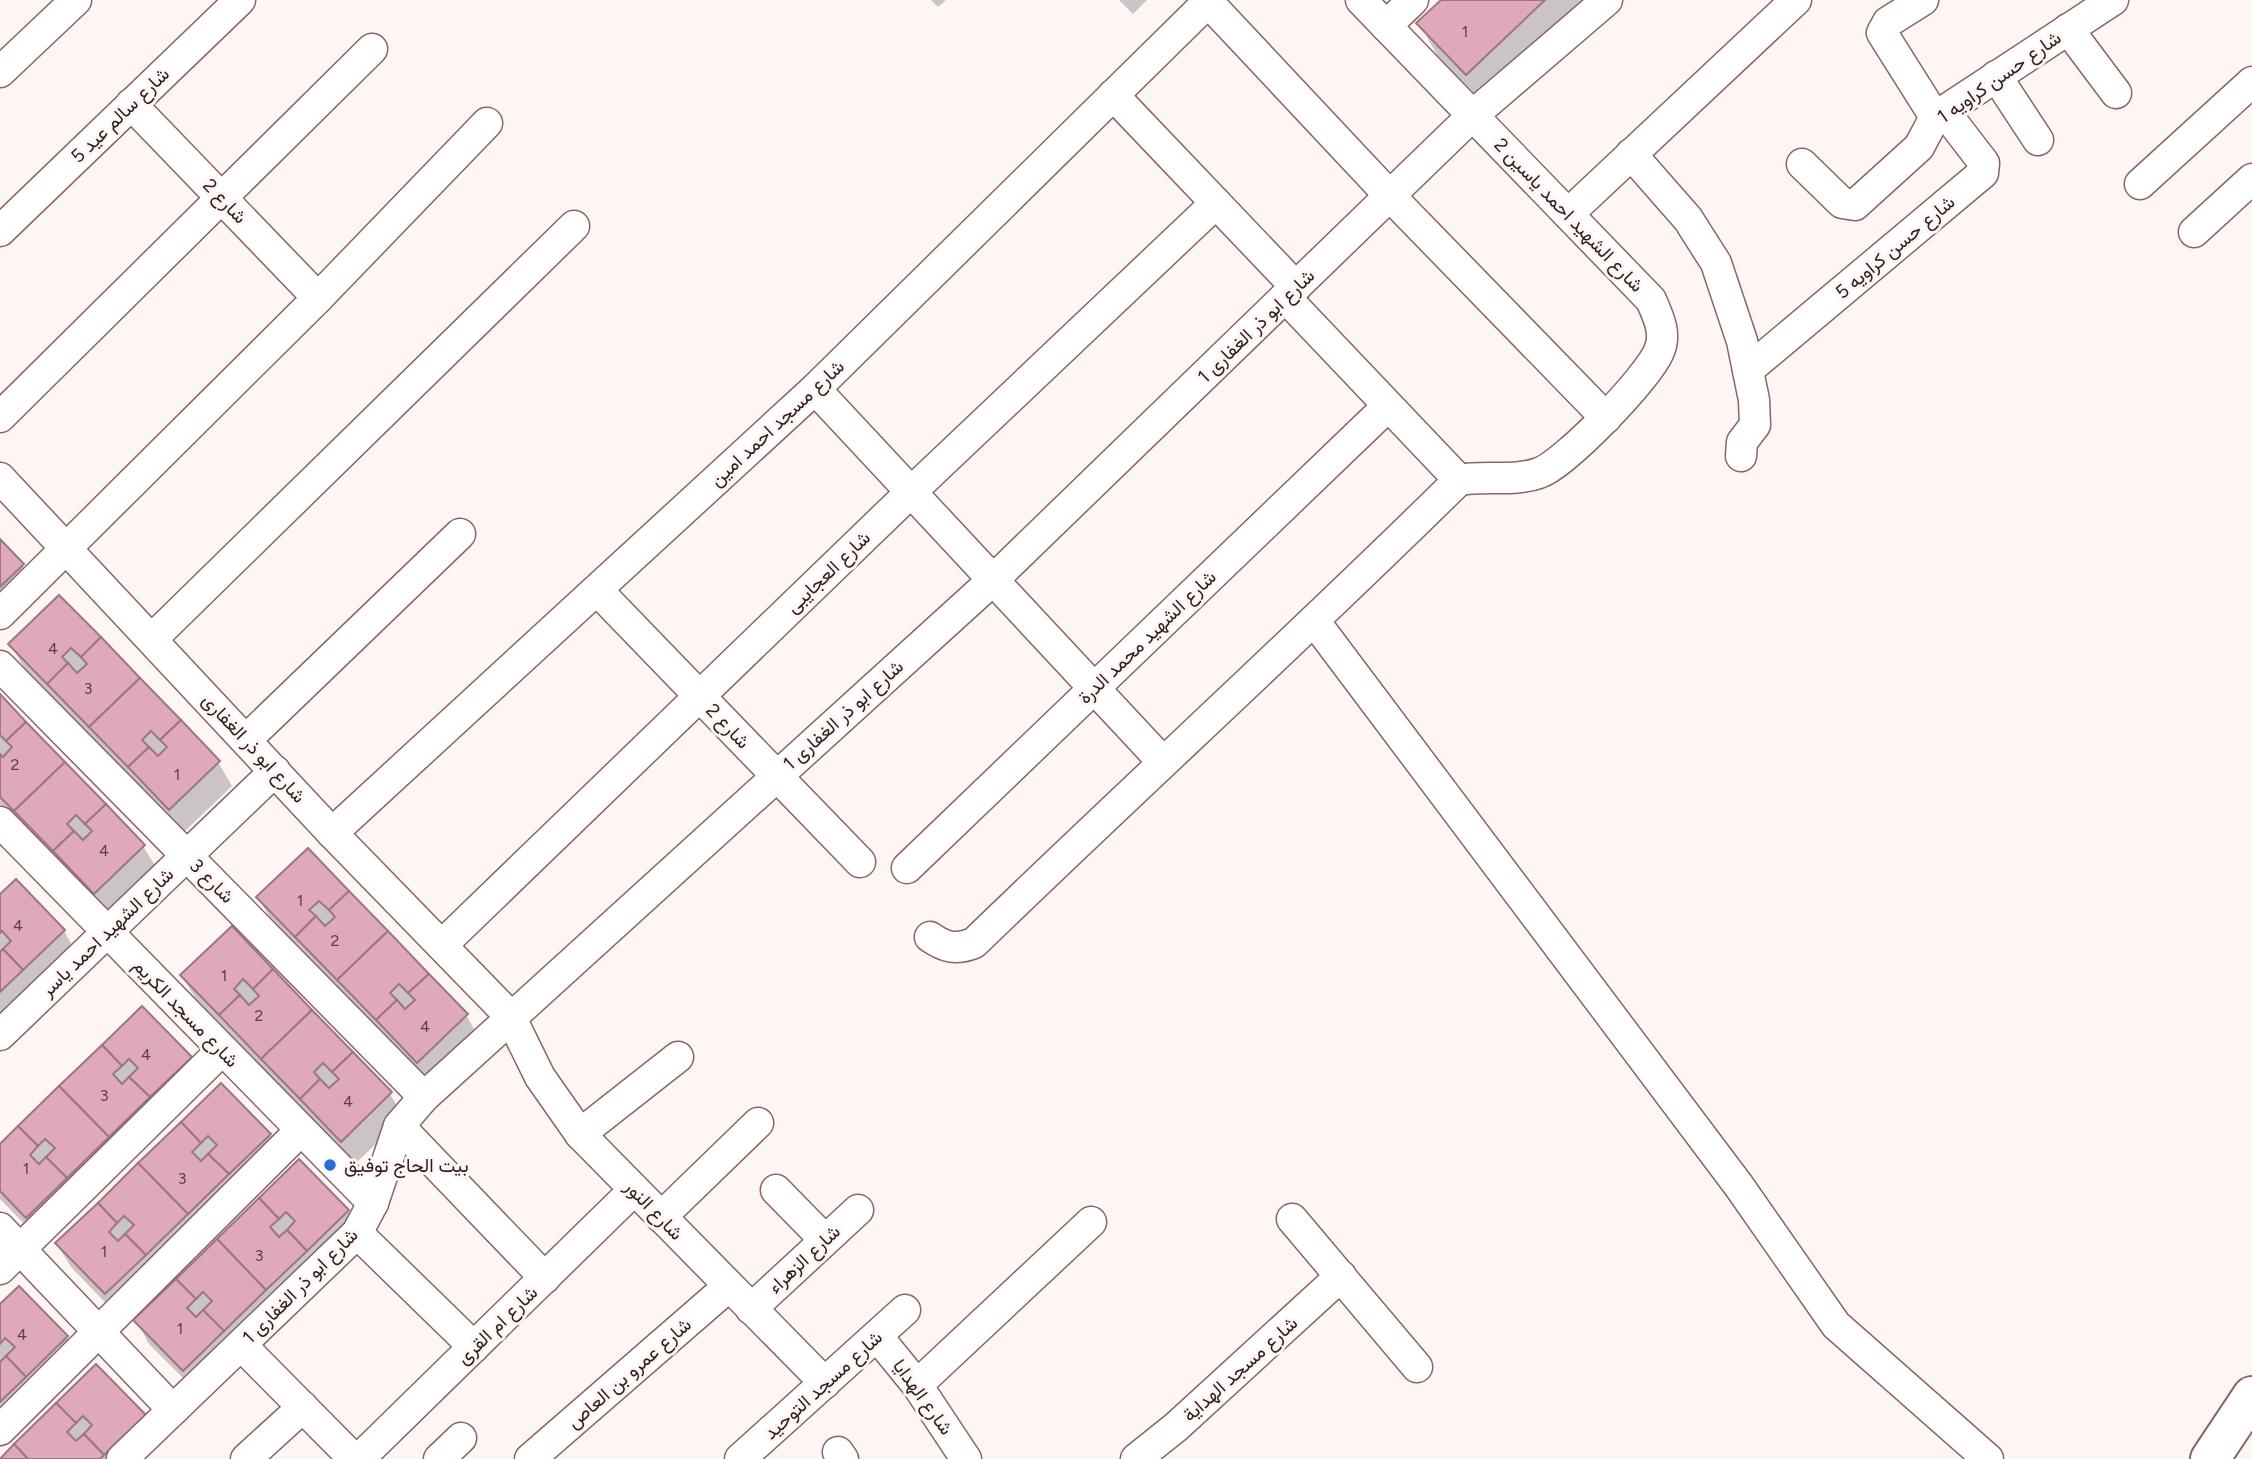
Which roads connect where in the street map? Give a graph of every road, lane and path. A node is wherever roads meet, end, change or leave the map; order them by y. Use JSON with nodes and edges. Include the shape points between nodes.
{"nodes":[{"id":1,"x":240,"y":0,"type":"edge"},
{"id":2,"x":1361,"y":0,"type":"edge"},
{"id":3,"x":1413,"y":0,"type":"edge"},
{"id":4,"x":1607,"y":0,"type":"edge"},
{"id":5,"x":1796,"y":0,"type":"edge"},
{"id":6,"x":1923,"y":0,"type":"edge"},
{"id":7,"x":2113,"y":0,"type":"edge"},
{"id":8,"x":1209,"y":1,"type":"edge"},
{"id":9,"x":59,"y":6,"type":"edge"},
{"id":10,"x":1386,"y":26,"type":"junction"},
{"id":11,"x":2068,"y":29,"type":"junction"},
{"id":12,"x":372,"y":49,"type":"dead end"},
{"id":13,"x":0,"y":72,"type":"edge"},
{"id":14,"x":1996,"y":76,"type":"junction"},
{"id":15,"x":2252,"y":82,"type":"edge"},
{"id":16,"x":2116,"y":93,"type":"dead end"},
{"id":17,"x":1113,"y":95,"type":"junction"},
{"id":18,"x":131,"y":104,"type":"junction"},
{"id":19,"x":1939,"y":114,"type":"junction"},
{"id":20,"x":1473,"y":115,"type":"junction"},
{"id":21,"x":487,"y":123,"type":"dead end"},
{"id":22,"x":2038,"y":140,"type":"dead end"},
{"id":23,"x":1631,"y":154,"type":"junction"},
{"id":24,"x":1801,"y":164,"type":"dead end"},
{"id":25,"x":2252,"y":178,"type":"edge"},
{"id":26,"x":2140,"y":184,"type":"dead end"},
{"id":27,"x":1391,"y":197,"type":"junction"},
{"id":28,"x":222,"y":198,"type":"junction"},
{"id":29,"x":1216,"y":204,"type":"junction"},
{"id":30,"x":1568,"y":214,"type":"junction"},
{"id":31,"x":574,"y":226,"type":"dead end"},
{"id":32,"x":0,"y":231,"type":"edge"},
{"id":33,"x":2194,"y":232,"type":"dead end"},
{"id":34,"x":1290,"y":292,"type":"junction"},
{"id":35,"x":318,"y":298,"type":"junction"},
{"id":36,"x":1748,"y":370,"type":"junction"},
{"id":37,"x":815,"y":389,"type":"junction"},
{"id":38,"x":1388,"y":406,"type":"junction"},
{"id":39,"x":0,"y":417,"type":"edge"},
{"id":40,"x":1606,"y":418,"type":"junction"},
{"id":41,"x":1741,"y":456,"type":"dead end"},
{"id":42,"x":0,"y":478,"type":"edge"},
{"id":43,"x":1459,"y":480,"type":"junction"},
{"id":44,"x":911,"y":492,"type":"junction"},
{"id":45,"x":460,"y":534,"type":"dead end"},
{"id":46,"x":66,"y":548,"type":"junction"},
{"id":47,"x":993,"y":580,"type":"junction"},
{"id":48,"x":597,"y":590,"type":"junction"},
{"id":49,"x":0,"y":614,"type":"edge"},
{"id":50,"x":1315,"y":622,"type":"junction"},
{"id":51,"x":152,"y":639,"type":"junction"},
{"id":52,"x":0,"y":666,"type":"edge"},
{"id":53,"x":1094,"y":688,"type":"junction"},
{"id":54,"x":699,"y":696,"type":"junction"},
{"id":55,"x":247,"y":739,"type":"junction"},
{"id":56,"x":1162,"y":761,"type":"junction"},
{"id":57,"x":275,"y":771,"type":"junction"},
{"id":58,"x":776,"y":776,"type":"junction"},
{"id":59,"x":332,"y":832,"type":"junction"},
{"id":60,"x":7,"y":842,"type":"edge"},
{"id":61,"x":186,"y":855,"type":"junction"},
{"id":62,"x":860,"y":862,"type":"dead end"},
{"id":63,"x":907,"y":867,"type":"dead end"},
{"id":64,"x":107,"y":932,"type":"junction"},
{"id":65,"x":930,"y":937,"type":"dead end"},
{"id":66,"x":443,"y":944,"type":"junction"},
{"id":67,"x":510,"y":1016,"type":"junction"},
{"id":68,"x":0,"y":1035,"type":"edge"},
{"id":69,"x":222,"y":1050,"type":"junction"},
{"id":70,"x":678,"y":1057,"type":"dead end"},
{"id":71,"x":424,"y":1097,"type":"junction"},
{"id":72,"x":758,"y":1123,"type":"dead end"},
{"id":73,"x":399,"y":1126,"type":"junction"},
{"id":74,"x":301,"y":1130,"type":"junction"},
{"id":75,"x":580,"y":1134,"type":"junction"},
{"id":76,"x":776,"y":1190,"type":"dead end"},
{"id":77,"x":635,"y":1191,"type":"junction"},
{"id":78,"x":373,"y":1203,"type":"junction"},
{"id":79,"x":858,"y":1210,"type":"dead end"},
{"id":80,"x":661,"y":1217,"type":"junction"},
{"id":81,"x":1292,"y":1219,"type":"dead end"},
{"id":82,"x":1091,"y":1222,"type":"dead end"},
{"id":83,"x":357,"y":1233,"type":"junction"},
{"id":84,"x":825,"y":1240,"type":"junction"},
{"id":85,"x":7,"y":1249,"type":"edge"},
{"id":86,"x":1341,"y":1276,"type":"junction"},
{"id":87,"x":545,"y":1278,"type":"junction"},
{"id":88,"x":729,"y":1286,"type":"junction"},
{"id":89,"x":751,"y":1309,"type":"junction"},
{"id":90,"x":905,"y":1310,"type":"dead end"},
{"id":91,"x":99,"y":1331,"type":"junction"},
{"id":92,"x":877,"y":1336,"type":"junction"},
{"id":93,"x":241,"y":1345,"type":"junction"},
{"id":94,"x":474,"y":1347,"type":"junction"},
{"id":95,"x":1417,"y":1367,"type":"dead end"},
{"id":96,"x":825,"y":1383,"type":"junction"},
{"id":97,"x":917,"y":1385,"type":"junction"},
{"id":98,"x":2252,"y":1396,"type":"edge"},
{"id":99,"x":303,"y":1407,"type":"junction"},
{"id":100,"x":173,"y":1410,"type":"junction"},
{"id":101,"x":0,"y":1430,"type":"edge"},
{"id":102,"x":461,"y":1438,"type":"dead end"},
{"id":103,"x":122,"y":1459,"type":"edge"},
{"id":104,"x":246,"y":1459,"type":"edge"},
{"id":105,"x":356,"y":1459,"type":"edge"},
{"id":106,"x":439,"y":1459,"type":"edge"},
{"id":107,"x":530,"y":1459,"type":"edge"},
{"id":108,"x":740,"y":1459,"type":"edge"},
{"id":109,"x":966,"y":1459,"type":"edge"},
{"id":110,"x":1136,"y":1459,"type":"edge"},
{"id":111,"x":1988,"y":1459,"type":"edge"},
{"id":112,"x":2210,"y":1459,"type":"edge"}],
"edges":[{"from":1,"to":18,"type":"street","name":"شارع سالم عيد 5"},
{"from":2,"to":10,"type":"street","name":"شارع الشهيد احمد ياسين 2"},
{"from":3,"to":10,"type":"street"},
{"from":4,"to":20,"type":"street","name":"شارع ابو ذر الغفارى 1"},
{"from":5,"to":23,"type":"street"},
{"from":6,"to":19,"type":"street","name":"شارع حسن كراويه 5","via":[[1888,22],[1882,33]]},
{"from":7,"to":11,"type":"street","name":"شارع حسن كراويه 1"},
{"from":8,"to":17,"type":"street","name":"شارع مسجد احمد امين"},
{"from":8,"to":27,"type":"street"},
{"from":9,"to":13,"type":"street"},
{"from":10,"to":20,"type":"street","name":"شارع الشهيد احمد ياسين 2"},
{"from":11,"to":14,"type":"street","name":"شارع حسن كراويه 1"},
{"from":11,"to":16,"type":"street"},
{"from":12,"to":28,"type":"street"},
{"from":14,"to":19,"type":"street","name":"شارع حسن كراويه 1"},
{"from":14,"to":22,"type":"street"},
{"from":15,"to":26,"type":"street"},
{"from":17,"to":29,"type":"street"},
{"from":17,"to":37,"type":"street","name":"شارع مسجد احمد امين"},
{"from":18,"to":28,"type":"street","name":"شارع 2"},
{"from":18,"to":32,"type":"street","name":"شارع سالم عيد 5"},
{"from":19,"to":24,"type":"street","name":"شارع حسن كراويه 1","via":[[1919,147],[1855,205],[1842,203]]},
{"from":19,"to":36,"type":"street","name":"شارع حسن كراويه 5","via":[[1984,163],[1983,173]]},
{"from":20,"to":27,"type":"street","name":"شارع ابو ذر الغفارى 1"},
{"from":20,"to":30,"type":"street","name":"شارع الشهيد احمد ياسين 2"},
{"from":21,"to":35,"type":"street"},
{"from":23,"to":30,"type":"street"},
{"from":23,"to":36,"type":"street","via":[[1688,219],[1717,263]]},
{"from":25,"to":33,"type":"street"},
{"from":27,"to":34,"type":"street","name":"شارع ابو ذر الغفارى 1"},
{"from":27,"to":40,"type":"street"},
{"from":28,"to":35,"type":"street","name":"شارع 2"},
{"from":28,"to":39,"type":"street"},
{"from":29,"to":34,"type":"street"},
{"from":29,"to":44,"type":"street","name":"شارع العجايبى"},
{"from":30,"to":40,"type":"street","name":"شارع الشهيد احمد ياسين 2","via":[[1651,300],[1662,326],[1660,351]]},
{"from":31,"to":51,"type":"street"},
{"from":34,"to":38,"type":"street"},
{"from":34,"to":47,"type":"street","name":"شارع ابو ذر الغفارى 1"},
{"from":35,"to":46,"type":"street"},
{"from":36,"to":41,"type":"street","via":[[1755,425],[1742,442]]},
{"from":37,"to":44,"type":"street"},
{"from":37,"to":48,"type":"street","name":"شارع مسجد احمد امين"},
{"from":38,"to":43,"type":"street"},
{"from":38,"to":53,"type":"street","name":"شارع الشهيد محمد الدرة"},
{"from":40,"to":43,"type":"street","name":"شارع الشهيد احمد ياسين 2","via":[[1538,474]]},
{"from":42,"to":46,"type":"street","name":"شارع ابو ذر الغفارى"},
{"from":43,"to":50,"type":"street"},
{"from":44,"to":47,"type":"street"},
{"from":44,"to":54,"type":"street","name":"شارع العجايبى"},
{"from":45,"to":55,"type":"street"},
{"from":46,"to":49,"type":"street"},
{"from":46,"to":51,"type":"street","name":"شارع ابو ذر الغفارى"},
{"from":47,"to":53,"type":"street"},
{"from":47,"to":58,"type":"street","name":"شارع ابو ذر الغفارى 1"},
{"from":48,"to":54,"type":"street","name":"شارع 2"},
{"from":48,"to":59,"type":"street","name":"شارع مسجد احمد امين"},
{"from":50,"to":56,"type":"street"},
{"from":50,"to":111,"type":"street","via":[[1731,1175],[1836,1325]]},
{"from":51,"to":55,"type":"street","name":"شارع ابو ذر الغفارى"},
{"from":52,"to":61,"type":"street","name":"شارع 3"},
{"from":53,"to":56,"type":"street"},
{"from":53,"to":63,"type":"street","name":"شارع الشهيد محمد الدرة"},
{"from":54,"to":58,"type":"street","name":"شارع 2"},
{"from":54,"to":66,"type":"street","name":"شارع العجايبى"},
{"from":55,"to":57,"type":"street","name":"شارع ابو ذر الغفارى"},
{"from":56,"to":65,"type":"street","via":[[974,943],[959,949]]},
{"from":57,"to":59,"type":"street","name":"شارع ابو ذر الغفارى"},
{"from":57,"to":61,"type":"street","name":"شارع الشهيد احمد ياسر"},
{"from":58,"to":62,"type":"street","name":"شارع 2"},
{"from":58,"to":67,"type":"street","name":"شارع ابو ذر الغفارى 1"},
{"from":59,"to":66,"type":"street","name":"شارع ابو ذر الغفارى"},
{"from":60,"to":64,"type":"street","name":"شارع مسجد الكريم"},
{"from":61,"to":64,"type":"street","name":"شارع الشهيد احمد ياسر"},
{"from":61,"to":71,"type":"street","name":"شارع 3"},
{"from":64,"to":68,"type":"street","name":"شارع الشهيد احمد ياسر"},
{"from":64,"to":69,"type":"street","name":"شارع مسجد الكريم"},
{"from":66,"to":67,"type":"street","name":"شارع ابو ذر الغفارى"},
{"from":67,"to":71,"type":"street","name":"شارع ابو ذر الغفارى 1"},
{"from":67,"to":75,"type":"street","name":"شارع النور","via":[[540,1077]]},
{"from":69,"to":74,"type":"street","name":"شارع مسجد الكريم"},
{"from":69,"to":85,"type":"street"},
{"from":70,"to":75,"type":"street"},
{"from":71,"to":73,"type":"street","name":"شارع ابو ذر الغفارى 1"},
{"from":72,"to":80,"type":"street"},
{"from":73,"to":78,"type":"street","name":"شارع ابو ذر الغفارى 1"},
{"from":73,"to":87,"type":"street"},
{"from":74,"to":78,"type":"street","name":"شارع مسجد الكريم"},
{"from":74,"to":91,"type":"street"},
{"from":75,"to":77,"type":"street","name":"شارع النور"},
{"from":76,"to":84,"type":"street"},
{"from":77,"to":80,"type":"street","name":"شارع النور"},
{"from":77,"to":87,"type":"street","name":"شارع ام القرى"},
{"from":78,"to":83,"type":"street","name":"شارع ابو ذر الغفارى 1"},
{"from":79,"to":84,"type":"street","name":"شارع الزهراء"},
{"from":80,"to":88,"type":"street","name":"شارع النور"},
{"from":81,"to":86,"type":"street"},
{"from":82,"to":97,"type":"street"},
{"from":83,"to":93,"type":"street","name":"شارع ابو ذر الغفارى 1"},
{"from":83,"to":94,"type":"street"},
{"from":84,"to":89,"type":"street","name":"شارع الزهراء"},
{"from":85,"to":91,"type":"street"},
{"from":86,"to":95,"type":"street"},
{"from":86,"to":110,"type":"street","name":"شارع مسجد الهداية"},
{"from":87,"to":94,"type":"street","name":"شارع ام القرى"},
{"from":88,"to":89,"type":"street","name":"شارع النور"},
{"from":88,"to":107,"type":"street","name":"شارع عمرو بن العاص"},
{"from":89,"to":96,"type":"street","name":"شارع النور"},
{"from":90,"to":92,"type":"street","name":"شارع مسجد التوحيد"},
{"from":91,"to":100,"type":"street"},
{"from":91,"to":101,"type":"street"},
{"from":92,"to":96,"type":"street","name":"شارع مسجد التوحيد"},
{"from":92,"to":97,"type":"street","name":"شارع الهدايا"},
{"from":93,"to":99,"type":"street"},
{"from":93,"to":100,"type":"street","name":"شارع ابو ذر الغفارى 1"},
{"from":94,"to":105,"type":"street","name":"شارع ام القرى"},
{"from":96,"to":108,"type":"street","name":"شارع مسجد التوحيد"},
{"from":97,"to":109,"type":"street","name":"شارع الهدايا"},
{"from":98,"to":112,"type":"main road"},
{"from":99,"to":104,"type":"street"},
{"from":99,"to":105,"type":"street"},
{"from":100,"to":103,"type":"street","name":"شارع ابو ذر الغفارى 1"},
{"from":102,"to":106,"type":"street"}]}
